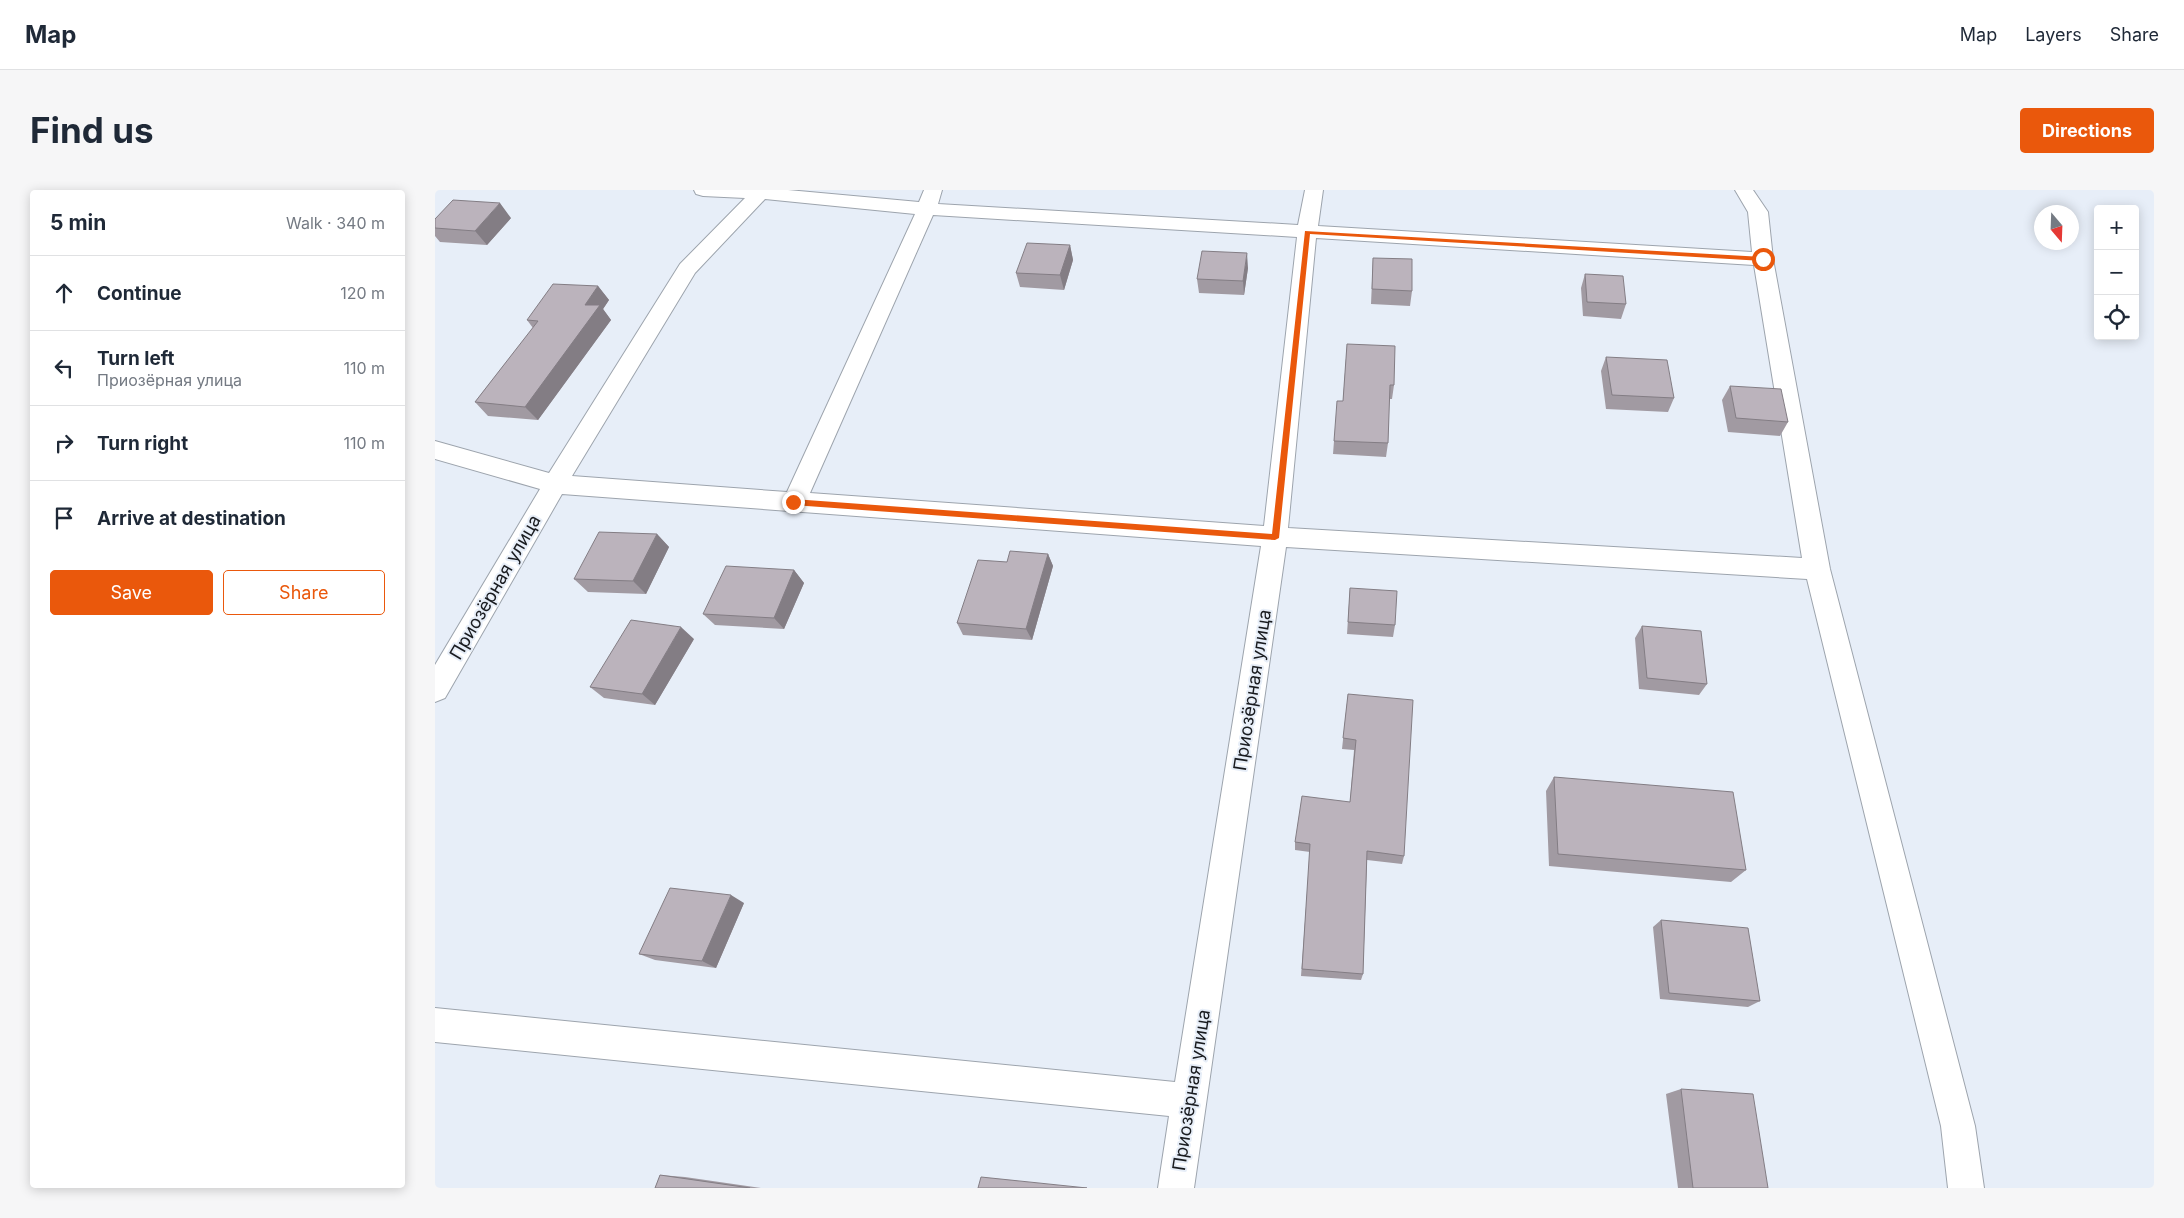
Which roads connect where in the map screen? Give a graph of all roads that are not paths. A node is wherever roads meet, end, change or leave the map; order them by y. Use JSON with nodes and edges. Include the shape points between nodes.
{"nodes":[{"id":1,"x":703,"y":190,"type":"edge"},
{"id":2,"x":1314,"y":190,"type":"edge"},
{"id":3,"x":1744,"y":190,"type":"edge"},
{"id":4,"x":760,"y":193,"type":"junction"},
{"id":5,"x":930,"y":199,"type":"edge"},
{"id":6,"x":1307,"y":232,"type":"junction"},
{"id":7,"x":1763,"y":259,"type":"junction"},
{"id":8,"x":435,"y":450,"type":"edge"},
{"id":9,"x":555,"y":484,"type":"junction"},
{"id":10,"x":793,"y":502,"type":"junction"},
{"id":11,"x":1275,"y":538,"type":"junction"},
{"id":12,"x":1817,"y":569,"type":"junction"},
{"id":13,"x":435,"y":690,"type":"edge"},
{"id":14,"x":435,"y":1025,"type":"edge"},
{"id":15,"x":1189,"y":1101,"type":"junction"},
{"id":16,"x":1176,"y":1188,"type":"edge"},
{"id":17,"x":1965,"y":1188,"type":"edge"}],
"edges":[{"from":1,"to":4,"type":"street"},
{"from":2,"to":6,"type":"street","name":"Приозёрная улица"},
{"from":3,"to":7,"type":"street","via":[[1757,212]]},
{"from":4,"to":5,"type":"street"},
{"from":4,"to":9,"type":"street","name":"Приозёрная улица","via":[[687,269]]},
{"from":5,"to":6,"type":"street"},
{"from":5,"to":10,"type":"street"},
{"from":6,"to":7,"type":"street"},
{"from":6,"to":11,"type":"street","name":"Приозёрная улица"},
{"from":7,"to":12,"type":"street"},
{"from":8,"to":9,"type":"street"},
{"from":9,"to":10,"type":"street"},
{"from":9,"to":13,"type":"street","name":"Приозёрная улица"},
{"from":10,"to":11,"type":"street"},
{"from":11,"to":12,"type":"street"},
{"from":11,"to":15,"type":"street","name":"Приозёрная улица"},
{"from":12,"to":17,"type":"street","via":[[1958,1126]]},
{"from":14,"to":15,"type":"street"},
{"from":15,"to":16,"type":"street","name":"Приозёрная улица"}]}
